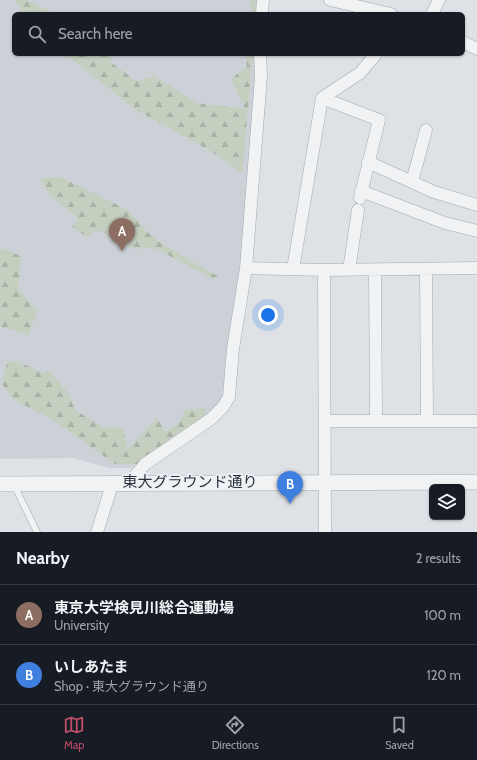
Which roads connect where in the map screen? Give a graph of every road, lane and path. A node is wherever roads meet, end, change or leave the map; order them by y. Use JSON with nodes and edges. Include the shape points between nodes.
{"nodes":[{"id":1,"x":263,"y":0,"type":"edge"},
{"id":2,"x":330,"y":0,"type":"edge"},
{"id":3,"x":439,"y":0,"type":"edge"},
{"id":4,"x":378,"y":5,"type":"edge"},
{"id":5,"x":262,"y":12,"type":"edge"},
{"id":6,"x":388,"y":12,"type":"edge"},
{"id":7,"x":433,"y":12,"type":"edge"},
{"id":8,"x":465,"y":43,"type":"edge"},
{"id":9,"x":477,"y":49,"type":"edge"},
{"id":10,"x":260,"y":56,"type":"edge"},
{"id":11,"x":374,"y":56,"type":"edge"},
{"id":12,"x":322,"y":98,"type":"junction"},
{"id":13,"x":426,"y":130,"type":"dead end"},
{"id":14,"x":368,"y":162,"type":"junction"},
{"id":15,"x":412,"y":182,"type":"junction"},
{"id":16,"x":360,"y":200,"type":"junction"},
{"id":17,"x":477,"y":205,"type":"edge"},
{"id":18,"x":477,"y":231,"type":"edge"},
{"id":19,"x":246,"y":268,"type":"junction"},
{"id":20,"x":477,"y":268,"type":"edge"},
{"id":21,"x":293,"y":269,"type":"junction"},
{"id":22,"x":426,"y":269,"type":"junction"},
{"id":23,"x":324,"y":270,"type":"junction"},
{"id":24,"x":349,"y":270,"type":"junction"},
{"id":25,"x":376,"y":270,"type":"junction"},
{"id":26,"x":477,"y":277,"type":"edge"},
{"id":27,"x":325,"y":421,"type":"junction"},
{"id":28,"x":376,"y":421,"type":"junction"},
{"id":29,"x":427,"y":421,"type":"junction"},
{"id":30,"x":477,"y":421,"type":"edge"},
{"id":31,"x":113,"y":482,"type":"junction"},
{"id":32,"x":130,"y":482,"type":"junction"},
{"id":33,"x":325,"y":482,"type":"junction"},
{"id":34,"x":477,"y":482,"type":"edge"},
{"id":35,"x":7,"y":484,"type":"edge"},
{"id":36,"x":37,"y":532,"type":"edge"},
{"id":37,"x":97,"y":532,"type":"edge"},
{"id":38,"x":325,"y":532,"type":"edge"}],
"edges":[{"from":1,"to":5,"type":"street"},
{"from":2,"to":4,"type":"street"},
{"from":3,"to":7,"type":"street"},
{"from":4,"to":6,"type":"street"},
{"from":8,"to":9,"type":"street"},
{"from":10,"to":19,"type":"street","via":[[261,77]]},
{"from":11,"to":12,"type":"street","via":[[360,73]]},
{"from":12,"to":14,"type":"street","via":[[380,120]]},
{"from":12,"to":21,"type":"street"},
{"from":13,"to":15,"type":"street"},
{"from":14,"to":15,"type":"street"},
{"from":14,"to":16,"type":"street"},
{"from":15,"to":17,"type":"street","via":[[434,192]]},
{"from":16,"to":18,"type":"street"},
{"from":16,"to":24,"type":"street"},
{"from":19,"to":21,"type":"street"},
{"from":19,"to":32,"type":"street","via":[[234,349],[231,390],[227,402],[211,419],[145,464]]},
{"from":20,"to":22,"type":"street"},
{"from":20,"to":26,"type":"street"},
{"from":21,"to":23,"type":"street"},
{"from":22,"to":25,"type":"street"},
{"from":22,"to":29,"type":"street"},
{"from":23,"to":24,"type":"street"},
{"from":23,"to":27,"type":"street"},
{"from":24,"to":25,"type":"street"},
{"from":25,"to":28,"type":"street"},
{"from":27,"to":28,"type":"street"},
{"from":27,"to":33,"type":"street"},
{"from":28,"to":29,"type":"street"},
{"from":29,"to":30,"type":"street"},
{"from":31,"to":32,"type":"street","name":"東大グラウンド通り"},
{"from":31,"to":35,"type":"street","name":"東大グラウンド通り"},
{"from":31,"to":37,"type":"street"},
{"from":32,"to":33,"type":"street","name":"東大グラウンド通り"},
{"from":33,"to":34,"type":"street","name":"東大グラウンド通り"},
{"from":33,"to":38,"type":"street"},
{"from":35,"to":36,"type":"lane"}]}
